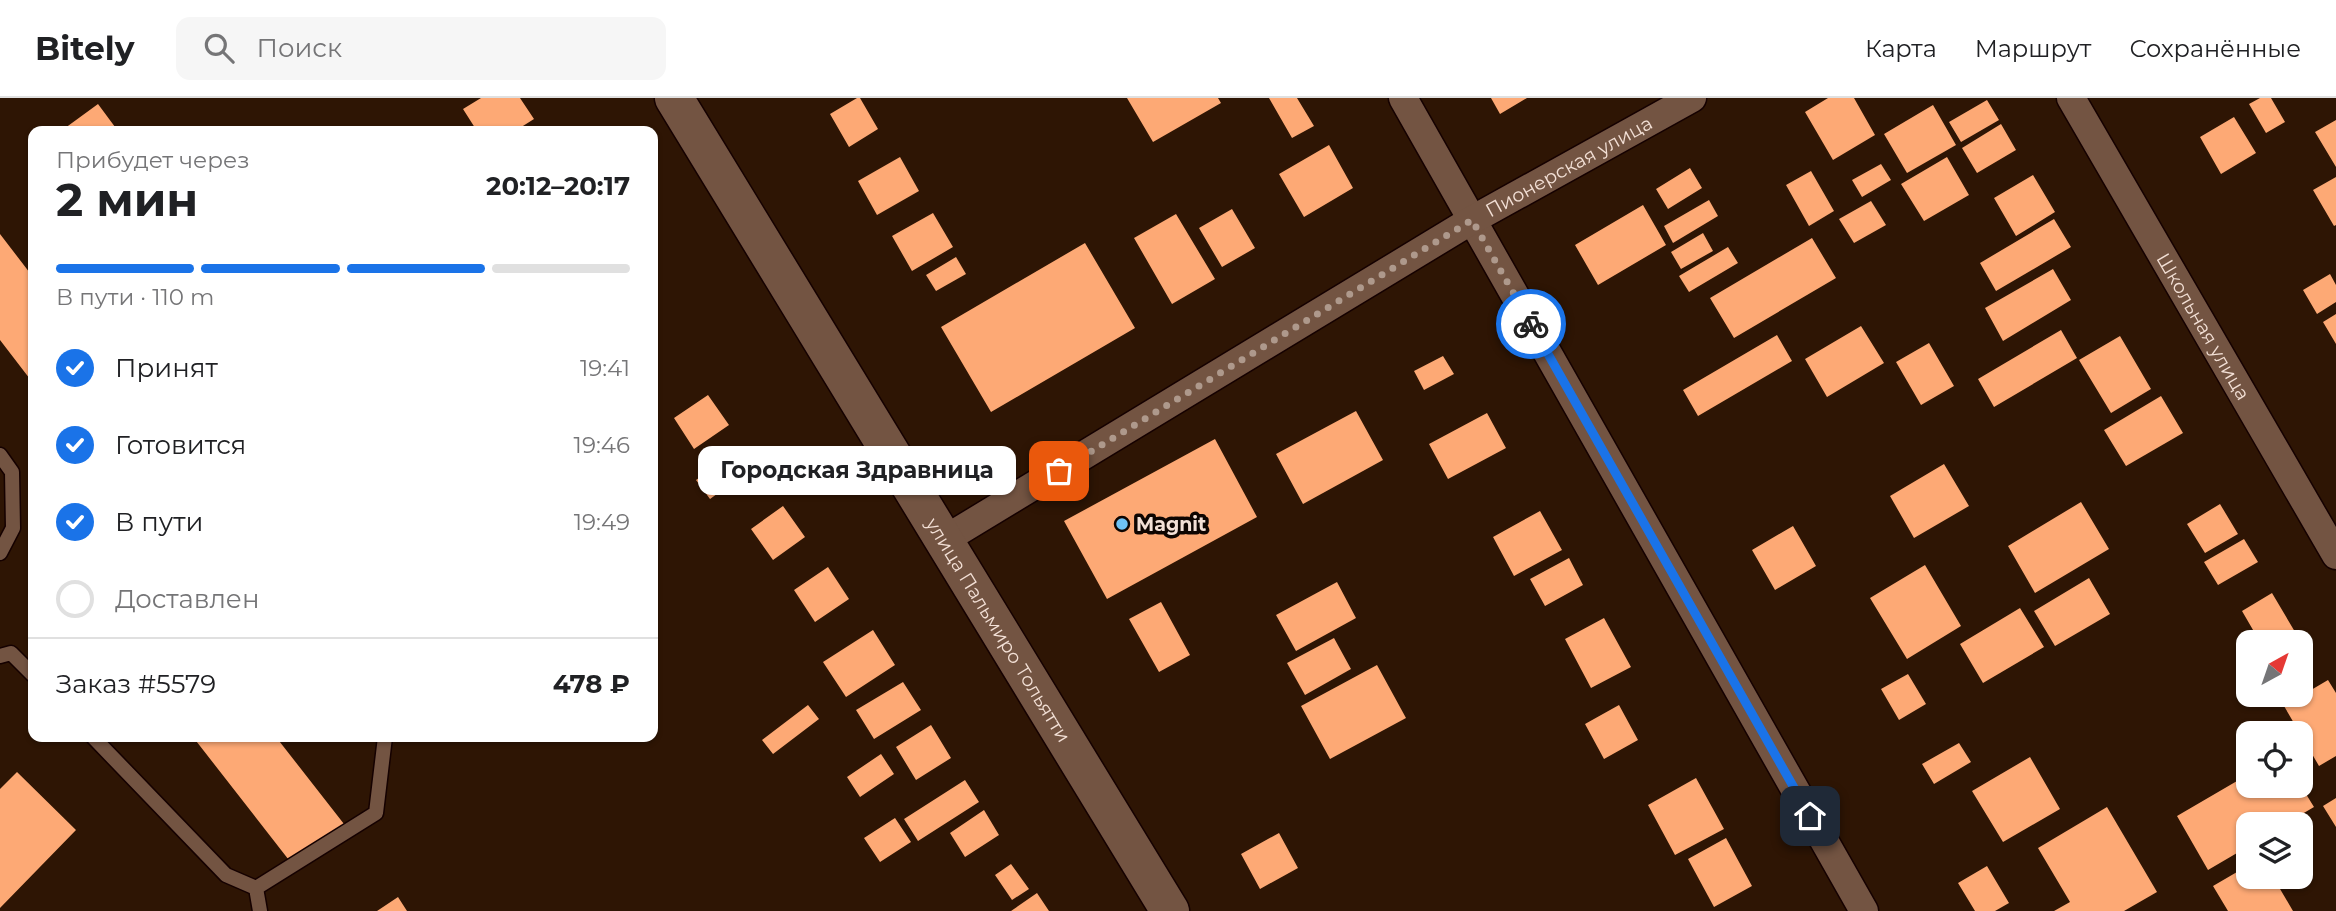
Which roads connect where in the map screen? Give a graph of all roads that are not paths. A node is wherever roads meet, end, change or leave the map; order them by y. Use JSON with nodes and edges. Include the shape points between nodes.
{"nodes":[{"id":1,"x":674,"y":98,"type":"edge"},
{"id":2,"x":1403,"y":98,"type":"edge"},
{"id":3,"x":1692,"y":98,"type":"edge"},
{"id":4,"x":2071,"y":98,"type":"edge"},
{"id":5,"x":1472,"y":220,"type":"junction"},
{"id":6,"x":0,"y":455,"type":"edge"},
{"id":7,"x":944,"y":540,"type":"junction"},
{"id":8,"x":0,"y":554,"type":"edge"},
{"id":9,"x":2336,"y":555,"type":"edge"},
{"id":10,"x":0,"y":656,"type":"edge"},
{"id":11,"x":28,"y":671,"type":"edge"},
{"id":12,"x":98,"y":742,"type":"edge"},
{"id":13,"x":384,"y":742,"type":"edge"},
{"id":14,"x":256,"y":888,"type":"junction"},
{"id":15,"x":260,"y":911,"type":"edge"},
{"id":16,"x":1170,"y":911,"type":"edge"},
{"id":17,"x":1864,"y":911,"type":"edge"}],
"edges":[{"from":1,"to":7,"type":"street","name":"улица Пальмиро Тольятти"},
{"from":2,"to":5,"type":"street"},
{"from":3,"to":5,"type":"street","name":"Пионерская улица"},
{"from":4,"to":9,"type":"street","name":"Школьная улица"},
{"from":5,"to":7,"type":"street","name":"Пионерская улица"},
{"from":5,"to":17,"type":"street"},
{"from":6,"to":8,"type":"lane","via":[[12,472],[13,528]]},
{"from":7,"to":16,"type":"street","name":"улица Пальмиро Тольятти"},
{"from":10,"to":11,"type":"lane","via":[[11,653]]},
{"from":12,"to":14,"type":"lane","via":[[226,874]]},
{"from":13,"to":14,"type":"lane","via":[[376,813]]},
{"from":14,"to":15,"type":"lane"}]}
